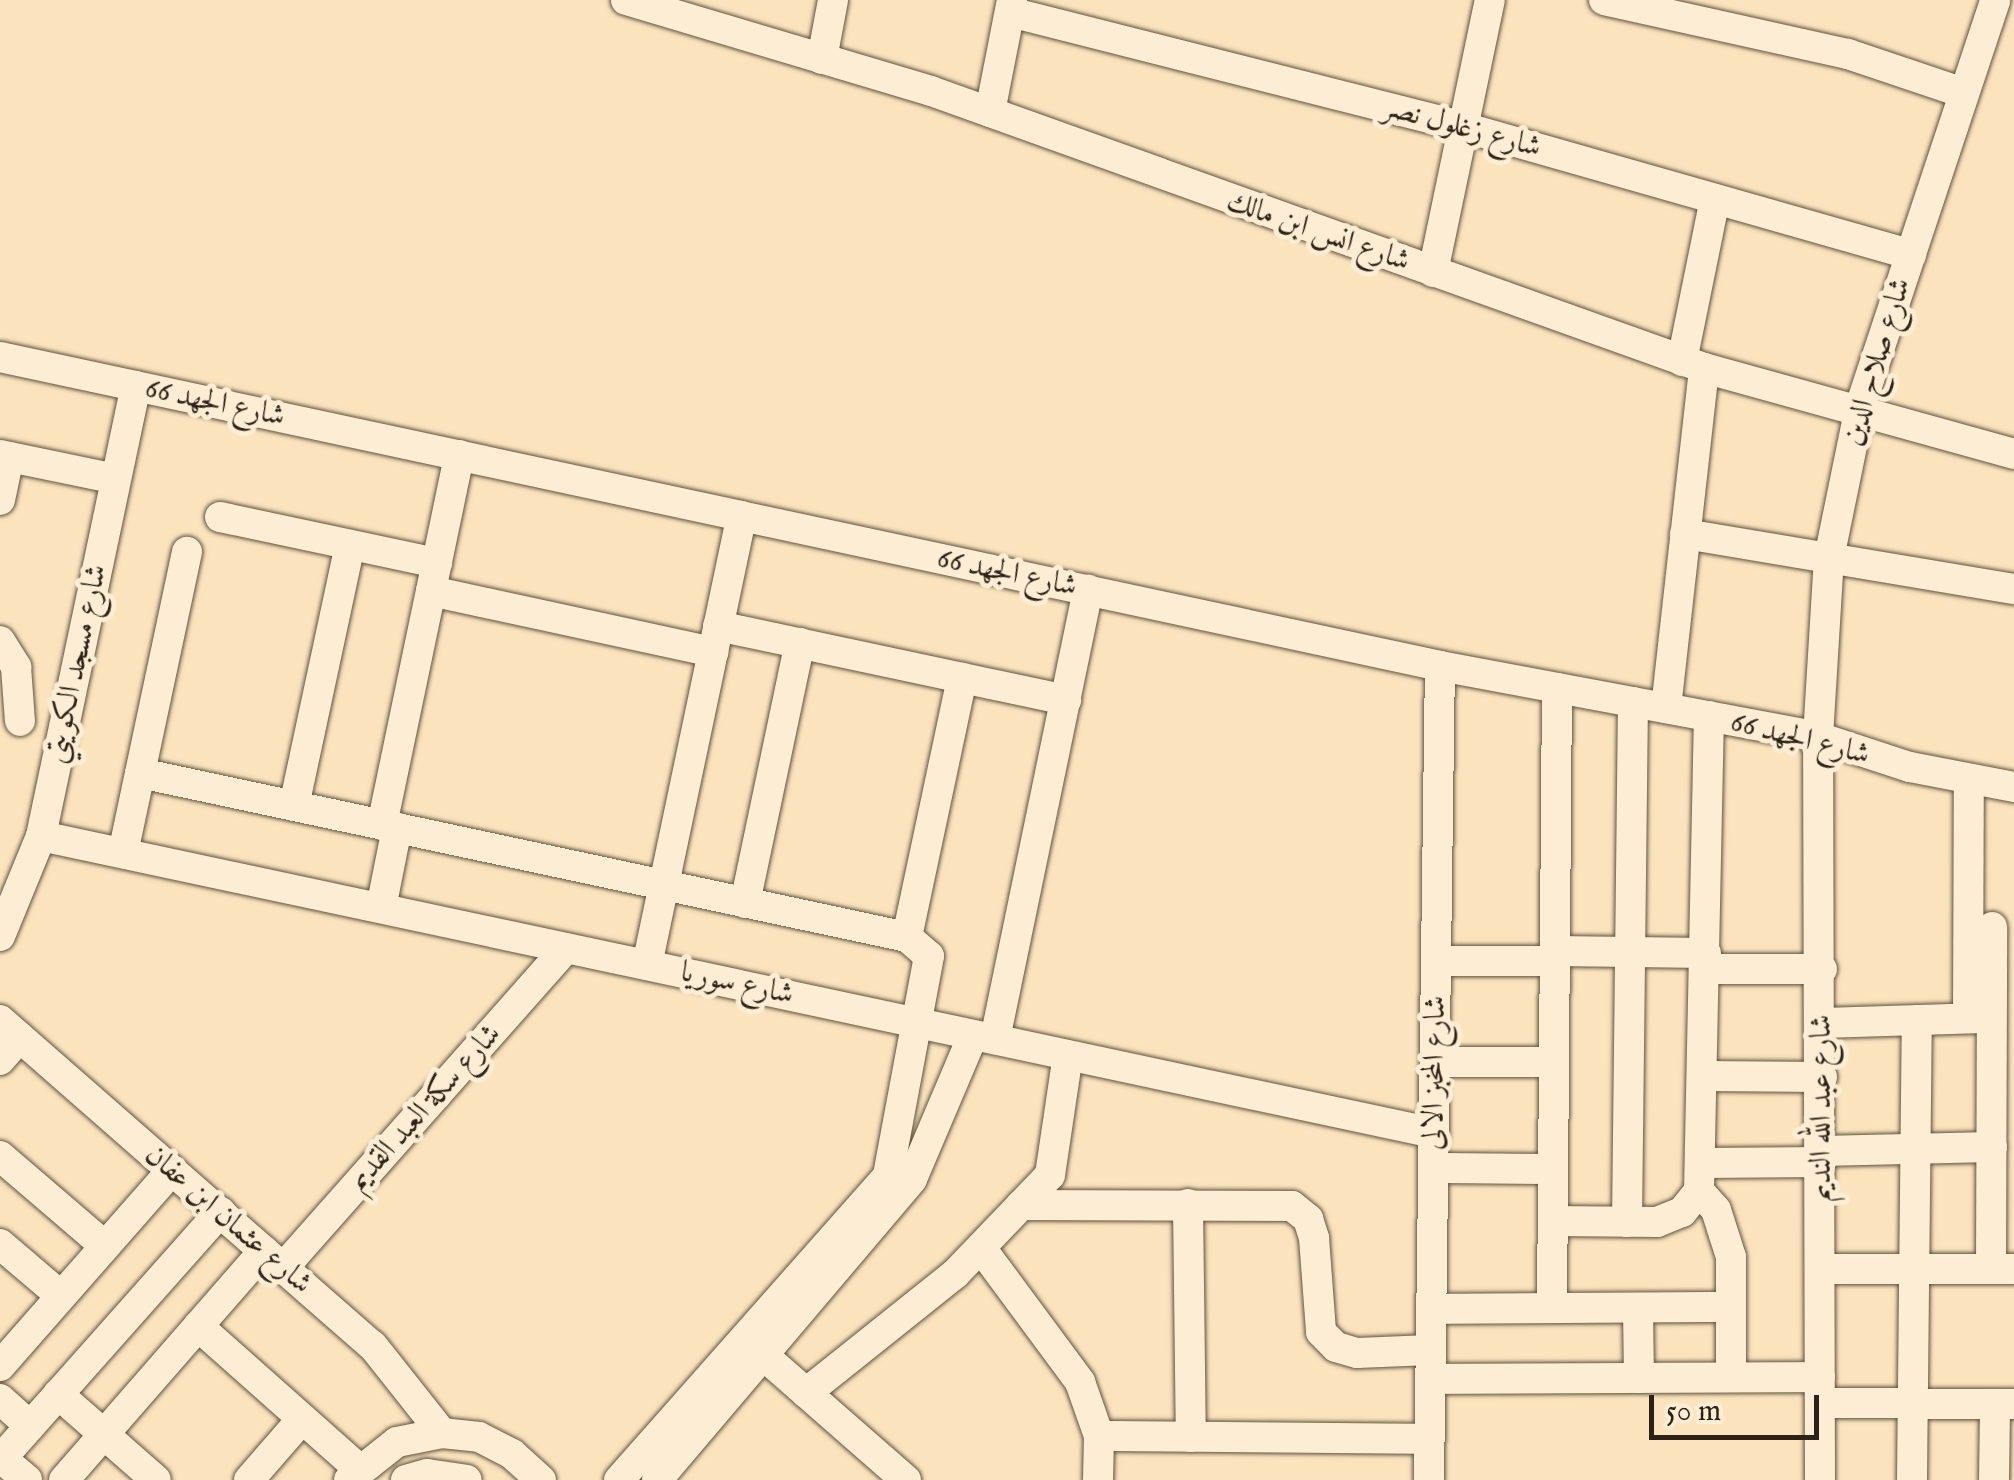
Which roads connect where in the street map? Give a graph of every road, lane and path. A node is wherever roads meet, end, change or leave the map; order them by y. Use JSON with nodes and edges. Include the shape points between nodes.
{"nodes":[{"id":1,"x":626,"y":0,"type":"edge"},
{"id":2,"x":833,"y":0,"type":"edge"},
{"id":3,"x":1490,"y":0,"type":"edge"},
{"id":4,"x":1604,"y":0,"type":"edge"},
{"id":5,"x":1995,"y":0,"type":"edge"},
{"id":6,"x":659,"y":5,"type":"edge"},
{"id":7,"x":1011,"y":6,"type":"edge"},
{"id":8,"x":822,"y":59,"type":"junction"},
{"id":9,"x":1964,"y":93,"type":"junction"},
{"id":10,"x":990,"y":112,"type":"junction"},
{"id":11,"x":1463,"y":127,"type":"junction"},
{"id":12,"x":1714,"y":199,"type":"junction"},
{"id":13,"x":1911,"y":254,"type":"junction"},
{"id":14,"x":1433,"y":272,"type":"junction"},
{"id":15,"x":0,"y":357,"type":"edge"},
{"id":16,"x":1693,"y":364,"type":"junction"},
{"id":17,"x":136,"y":386,"type":"junction"},
{"id":18,"x":1860,"y":408,"type":"junction"},
{"id":19,"x":2014,"y":454,"type":"edge"},
{"id":20,"x":5,"y":456,"type":"edge"},
{"id":21,"x":459,"y":456,"type":"junction"},
{"id":22,"x":116,"y":479,"type":"junction"},
{"id":23,"x":0,"y":500,"type":"edge"},
{"id":24,"x":742,"y":516,"type":"junction"},
{"id":25,"x":220,"y":517,"type":"dead end"},
{"id":26,"x":1685,"y":534,"type":"junction"},
{"id":27,"x":350,"y":545,"type":"junction"},
{"id":28,"x":187,"y":552,"type":"dead end"},
{"id":29,"x":1829,"y":558,"type":"junction"},
{"id":30,"x":434,"y":577,"type":"junction"},
{"id":31,"x":1088,"y":590,"type":"junction"},
{"id":32,"x":2014,"y":590,"type":"edge"},
{"id":33,"x":716,"y":639,"type":"junction"},
{"id":34,"x":0,"y":640,"type":"edge"},
{"id":35,"x":800,"y":643,"type":"junction"},
{"id":36,"x":1440,"y":666,"type":"junction"},
{"id":37,"x":962,"y":678,"type":"junction"},
{"id":38,"x":1557,"y":688,"type":"junction"},
{"id":39,"x":1066,"y":700,"type":"junction"},
{"id":40,"x":1633,"y":702,"type":"junction"},
{"id":41,"x":1666,"y":708,"type":"junction"},
{"id":42,"x":1709,"y":716,"type":"junction"},
{"id":43,"x":10,"y":719,"type":"edge"},
{"id":44,"x":63,"y":731,"type":"junction"},
{"id":45,"x":1818,"y":737,"type":"junction"},
{"id":46,"x":140,"y":774,"type":"junction"},
{"id":47,"x":1970,"y":780,"type":"junction"},
{"id":48,"x":2014,"y":786,"type":"edge"},
{"id":49,"x":294,"y":806,"type":"junction"},
{"id":50,"x":390,"y":827,"type":"junction"},
{"id":51,"x":41,"y":836,"type":"junction"},
{"id":52,"x":123,"y":854,"type":"junction"},
{"id":53,"x":664,"y":885,"type":"junction"},
{"id":54,"x":745,"y":902,"type":"junction"},
{"id":55,"x":381,"y":908,"type":"junction"},
{"id":56,"x":1992,"y":927,"type":"edge"},
{"id":57,"x":0,"y":936,"type":"edge"},
{"id":58,"x":907,"y":937,"type":"junction"},
{"id":59,"x":566,"y":948,"type":"junction"},
{"id":60,"x":1630,"y":952,"type":"junction"},
{"id":61,"x":1555,"y":956,"type":"junction"},
{"id":62,"x":1706,"y":961,"type":"junction"},
{"id":63,"x":1436,"y":962,"type":"junction"},
{"id":64,"x":647,"y":965,"type":"junction"},
{"id":65,"x":1822,"y":970,"type":"junction"},
{"id":66,"x":1917,"y":1020,"type":"junction"},
{"id":67,"x":1822,"y":1023,"type":"junction"},
{"id":68,"x":921,"y":1024,"type":"junction"},
{"id":69,"x":1991,"y":1032,"type":"edge"},
{"id":70,"x":984,"y":1037,"type":"junction"},
{"id":71,"x":7,"y":1039,"type":"edge"},
{"id":72,"x":1068,"y":1055,"type":"junction"},
{"id":73,"x":1435,"y":1062,"type":"junction"},
{"id":74,"x":1554,"y":1062,"type":"junction"},
{"id":75,"x":1705,"y":1076,"type":"junction"},
{"id":76,"x":1822,"y":1077,"type":"junction"},
{"id":77,"x":1434,"y":1134,"type":"junction"},
{"id":78,"x":1992,"y":1146,"type":"junction"},
{"id":79,"x":1916,"y":1148,"type":"junction"},
{"id":80,"x":0,"y":1156,"type":"edge"},
{"id":81,"x":1821,"y":1157,"type":"junction"},
{"id":82,"x":1433,"y":1168,"type":"junction"},
{"id":83,"x":1553,"y":1169,"type":"junction"},
{"id":84,"x":172,"y":1170,"type":"junction"},
{"id":85,"x":1702,"y":1177,"type":"junction"},
{"id":86,"x":1188,"y":1204,"type":"junction"},
{"id":87,"x":1022,"y":1205,"type":"junction"},
{"id":88,"x":220,"y":1212,"type":"junction"},
{"id":89,"x":1553,"y":1221,"type":"junction"},
{"id":90,"x":1627,"y":1222,"type":"junction"},
{"id":91,"x":0,"y":1244,"type":"edge"},
{"id":92,"x":104,"y":1246,"type":"junction"},
{"id":93,"x":981,"y":1248,"type":"junction"},
{"id":94,"x":273,"y":1260,"type":"junction"},
{"id":95,"x":1821,"y":1269,"type":"junction"},
{"id":96,"x":1915,"y":1269,"type":"junction"},
{"id":97,"x":2002,"y":1269,"type":"edge"},
{"id":98,"x":61,"y":1296,"type":"junction"},
{"id":99,"x":1731,"y":1307,"type":"junction"},
{"id":100,"x":1552,"y":1308,"type":"junction"},
{"id":101,"x":1638,"y":1308,"type":"junction"},
{"id":102,"x":1431,"y":1309,"type":"junction"},
{"id":103,"x":198,"y":1326,"type":"junction"},
{"id":104,"x":763,"y":1355,"type":"junction"},
{"id":105,"x":1430,"y":1365,"type":"junction"},
{"id":106,"x":0,"y":1366,"type":"edge"},
{"id":107,"x":1732,"y":1377,"type":"junction"},
{"id":108,"x":1638,"y":1378,"type":"junction"},
{"id":109,"x":1820,"y":1390,"type":"junction"},
{"id":110,"x":806,"y":1393,"type":"junction"},
{"id":111,"x":58,"y":1394,"type":"junction"},
{"id":112,"x":0,"y":1400,"type":"edge"},
{"id":113,"x":1915,"y":1403,"type":"junction"},
{"id":114,"x":2004,"y":1404,"type":"edge"},
{"id":115,"x":302,"y":1418,"type":"junction"},
{"id":116,"x":30,"y":1426,"type":"junction"},
{"id":117,"x":442,"y":1432,"type":"junction"},
{"id":118,"x":104,"y":1434,"type":"junction"},
{"id":119,"x":1099,"y":1436,"type":"junction"},
{"id":120,"x":1191,"y":1436,"type":"junction"},
{"id":121,"x":1429,"y":1438,"type":"junction"},
{"id":122,"x":1,"y":1459,"type":"edge"},
{"id":123,"x":354,"y":1474,"type":"edge"},
{"id":124,"x":27,"y":1480,"type":"edge"},
{"id":125,"x":64,"y":1480,"type":"edge"},
{"id":126,"x":156,"y":1480,"type":"edge"},
{"id":127,"x":249,"y":1480,"type":"edge"},
{"id":128,"x":406,"y":1480,"type":"edge"},
{"id":129,"x":467,"y":1480,"type":"edge"},
{"id":130,"x":542,"y":1480,"type":"edge"},
{"id":131,"x":619,"y":1480,"type":"edge"},
{"id":132,"x":657,"y":1480,"type":"edge"},
{"id":133,"x":906,"y":1480,"type":"edge"},
{"id":134,"x":1098,"y":1480,"type":"edge"},
{"id":135,"x":1428,"y":1480,"type":"edge"},
{"id":136,"x":1820,"y":1480,"type":"edge"},
{"id":137,"x":1912,"y":1480,"type":"edge"},
{"id":138,"x":1994,"y":1480,"type":"edge"}],
"edges":[{"from":1,"to":6,"type":"street","name":"شارع انس ابن مالك"},
{"from":2,"to":8,"type":"street"},
{"from":3,"to":11,"type":"street"},
{"from":4,"to":9,"type":"street","via":[[1848,54]]},
{"from":5,"to":9,"type":"street","name":"شارع صلاح الدين"},
{"from":6,"to":8,"type":"street","name":"شارع انس ابن مالك"},
{"from":7,"to":10,"type":"street"},
{"from":7,"to":11,"type":"street","name":"شارع زغلول نصر"},
{"from":8,"to":10,"type":"street","name":"شارع انس ابن مالك"},
{"from":9,"to":13,"type":"street","name":"شارع صلاح الدين"},
{"from":10,"to":14,"type":"street","name":"شارع انس ابن مالك"},
{"from":11,"to":12,"type":"street","name":"شارع زغلول نصر"},
{"from":11,"to":14,"type":"street"},
{"from":12,"to":13,"type":"street","name":"شارع زغلول نصر"},
{"from":12,"to":16,"type":"street"},
{"from":13,"to":18,"type":"street","name":"شارع صلاح الدين"},
{"from":14,"to":16,"type":"street","name":"شارع انس ابن مالك"},
{"from":15,"to":17,"type":"street","name":"شارع الجهد 66"},
{"from":16,"to":18,"type":"street","name":"شارع انس ابن مالك"},
{"from":16,"to":26,"type":"street"},
{"from":17,"to":21,"type":"street","name":"شارع الجهد 66"},
{"from":17,"to":22,"type":"street","name":"شارع مسجد الكويتي"},
{"from":18,"to":19,"type":"street","name":"شارع انس ابن مالك"},
{"from":18,"to":29,"type":"street","name":"شارع صلاح الدين"},
{"from":20,"to":22,"type":"street"},
{"from":20,"to":23,"type":"street"},
{"from":21,"to":24,"type":"street","name":"شارع الجهد 66"},
{"from":21,"to":30,"type":"street"},
{"from":22,"to":44,"type":"street","name":"شارع مسجد الكويتي"},
{"from":24,"to":31,"type":"street","name":"شارع الجهد 66"},
{"from":24,"to":33,"type":"street"},
{"from":25,"to":27,"type":"street"},
{"from":26,"to":29,"type":"street"},
{"from":26,"to":41,"type":"street"},
{"from":27,"to":30,"type":"street"},
{"from":27,"to":49,"type":"street"},
{"from":28,"to":46,"type":"street"},
{"from":29,"to":32,"type":"street"},
{"from":29,"to":45,"type":"street","name":"شارع صلاح الدين"},
{"from":30,"to":33,"type":"street"},
{"from":30,"to":50,"type":"street"},
{"from":31,"to":36,"type":"street","name":"شارع الجهد 66"},
{"from":31,"to":39,"type":"street"},
{"from":33,"to":35,"type":"street"},
{"from":33,"to":53,"type":"street"},
{"from":34,"to":43,"type":"street","via":[[16,667]]},
{"from":35,"to":37,"type":"street"},
{"from":35,"to":54,"type":"street"},
{"from":36,"to":38,"type":"street","name":"شارع الجهد 66"},
{"from":36,"to":63,"type":"street","name":"شارع المخبز الالى"},
{"from":37,"to":39,"type":"street"},
{"from":37,"to":58,"type":"street"},
{"from":38,"to":40,"type":"street","name":"شارع الجهد 66"},
{"from":38,"to":61,"type":"street"},
{"from":39,"to":70,"type":"street"},
{"from":40,"to":41,"type":"street","name":"شارع الجهد 66"},
{"from":40,"to":60,"type":"street"},
{"from":41,"to":42,"type":"street","name":"شارع الجهد 66"},
{"from":42,"to":45,"type":"street","name":"شارع الجهد 66"},
{"from":42,"to":62,"type":"street"},
{"from":43,"to":44,"type":"street"},
{"from":44,"to":51,"type":"street","name":"شارع مسجد الكويتي"},
{"from":45,"to":47,"type":"street","name":"شارع الجهد 66"},
{"from":45,"to":65,"type":"street","name":"شارع عبد الله النديم"},
{"from":46,"to":49,"type":"street"},
{"from":46,"to":52,"type":"street"},
{"from":47,"to":48,"type":"street","name":"شارع الجهد 66"},
{"from":47,"to":56,"type":"street"},
{"from":49,"to":50,"type":"street"},
{"from":50,"to":53,"type":"street"},
{"from":50,"to":55,"type":"street"},
{"from":51,"to":52,"type":"street","name":"شارع سوريا"},
{"from":51,"to":57,"type":"street","name":"شارع مسجد الكويتي"},
{"from":52,"to":55,"type":"street","name":"شارع سوريا"},
{"from":53,"to":54,"type":"street"},
{"from":53,"to":64,"type":"street"},
{"from":54,"to":58,"type":"street"},
{"from":55,"to":59,"type":"street","name":"شارع سوريا"},
{"from":56,"to":69,"type":"street"},
{"from":58,"to":68,"type":"street","via":[[929,956]]},
{"from":59,"to":64,"type":"street","name":"شارع سوريا"},
{"from":59,"to":94,"type":"street","name":"شارع سكة العبد القديم"},
{"from":60,"to":61,"type":"street"},
{"from":60,"to":62,"type":"street"},
{"from":60,"to":90,"type":"street"},
{"from":61,"to":63,"type":"street"},
{"from":61,"to":74,"type":"street"},
{"from":62,"to":65,"type":"street"},
{"from":62,"to":75,"type":"street"},
{"from":63,"to":73,"type":"street","name":"شارع المخبز الالى"},
{"from":64,"to":68,"type":"street","name":"شارع سوريا"},
{"from":65,"to":67,"type":"street","name":"شارع عبد الله النديم"},
{"from":66,"to":67,"type":"street"},
{"from":66,"to":69,"type":"street"},
{"from":66,"to":79,"type":"street"},
{"from":67,"to":76,"type":"street","name":"شارع عبد الله النديم"},
{"from":68,"to":70,"type":"street","name":"شارع سوريا"},
{"from":68,"to":131,"type":"street","via":[[888,1176]]},
{"from":69,"to":78,"type":"street"},
{"from":70,"to":72,"type":"street","name":"شارع سوريا"},
{"from":70,"to":104,"type":"street","via":[[912,1178]]},
{"from":71,"to":84,"type":"street","name":"شارع عثمان ابن عفان"},
{"from":72,"to":77,"type":"street","name":"شارع سوريا"},
{"from":72,"to":87,"type":"street","via":[[1056,1164]]},
{"from":73,"to":74,"type":"street"},
{"from":73,"to":77,"type":"street","name":"شارع المخبز الالى"},
{"from":74,"to":83,"type":"street"},
{"from":75,"to":76,"type":"street"},
{"from":75,"to":85,"type":"street"},
{"from":76,"to":81,"type":"street","name":"شارع عبد الله النديم"},
{"from":77,"to":82,"type":"street","name":"شارع المخبز الالى"},
{"from":78,"to":79,"type":"street"},
{"from":78,"to":97,"type":"street"},
{"from":79,"to":81,"type":"street"},
{"from":79,"to":96,"type":"street"},
{"from":80,"to":92,"type":"street"},
{"from":81,"to":85,"type":"street"},
{"from":81,"to":95,"type":"street","name":"شارع عبد الله النديم"},
{"from":82,"to":83,"type":"street"},
{"from":82,"to":102,"type":"street","name":"شارع المخبز الالى"},
{"from":83,"to":89,"type":"street"},
{"from":84,"to":88,"type":"street","name":"شارع عثمان ابن عفان"},
{"from":84,"to":92,"type":"street"},
{"from":85,"to":90,"type":"street","via":[[1682,1212]]},
{"from":85,"to":99,"type":"street","via":[[1726,1232]]},
{"from":86,"to":87,"type":"street"},
{"from":86,"to":105,"type":"street","via":[[1292,1206],[1308,1219],[1314,1238],[1321,1332],[1336,1347]]},
{"from":86,"to":120,"type":"street"},
{"from":87,"to":93,"type":"street"},
{"from":88,"to":94,"type":"street","name":"شارع عثمان ابن عفان"},
{"from":88,"to":111,"type":"street"},
{"from":89,"to":90,"type":"street"},
{"from":89,"to":100,"type":"street"},
{"from":91,"to":98,"type":"street"},
{"from":92,"to":98,"type":"street"},
{"from":93,"to":110,"type":"street"},
{"from":93,"to":119,"type":"street","via":[[1080,1382]]},
{"from":94,"to":103,"type":"street","name":"شارع سكة العبد القديم"},
{"from":94,"to":117,"type":"street","name":"شارع عثمان ابن عفان","via":[[372,1346]]},
{"from":95,"to":96,"type":"street"},
{"from":95,"to":109,"type":"street","name":"شارع عبد الله النديم"},
{"from":96,"to":97,"type":"street"},
{"from":96,"to":113,"type":"street"},
{"from":98,"to":106,"type":"street"},
{"from":99,"to":101,"type":"street"},
{"from":99,"to":107,"type":"street"},
{"from":100,"to":101,"type":"street"},
{"from":100,"to":102,"type":"street"},
{"from":101,"to":108,"type":"street"},
{"from":102,"to":105,"type":"street","name":"شارع المخبز الالى"},
{"from":103,"to":115,"type":"street"},
{"from":103,"to":118,"type":"street","name":"شارع سكة العبد القديم"},
{"from":104,"to":110,"type":"street"},
{"from":104,"to":132,"type":"street"},
{"from":105,"to":108,"type":"street"},
{"from":105,"to":121,"type":"street","name":"شارع المخبز الالى"},
{"from":107,"to":108,"type":"street"},
{"from":107,"to":109,"type":"street"},
{"from":109,"to":113,"type":"street"},
{"from":109,"to":136,"type":"street","name":"شارع عبد الله النديم"},
{"from":110,"to":133,"type":"street"},
{"from":111,"to":116,"type":"street"},
{"from":111,"to":118,"type":"street"},
{"from":112,"to":116,"type":"street"},
{"from":113,"to":114,"type":"street"},
{"from":113,"to":137,"type":"street"},
{"from":114,"to":138,"type":"street"},
{"from":115,"to":123,"type":"street"},
{"from":115,"to":127,"type":"street"},
{"from":116,"to":122,"type":"street"},
{"from":117,"to":123,"type":"street","via":[[397,1442]]},
{"from":117,"to":130,"type":"street","via":[[479,1438]]},
{"from":118,"to":125,"type":"street","name":"شارع سكة العبد القديم"},
{"from":118,"to":126,"type":"street"},
{"from":119,"to":120,"type":"street"},
{"from":119,"to":134,"type":"street"},
{"from":120,"to":121,"type":"street"},
{"from":121,"to":135,"type":"street","name":"شارع المخبز الالى"},
{"from":122,"to":124,"type":"street"},
{"from":128,"to":129,"type":"street","via":[[427,1474]]}]}
